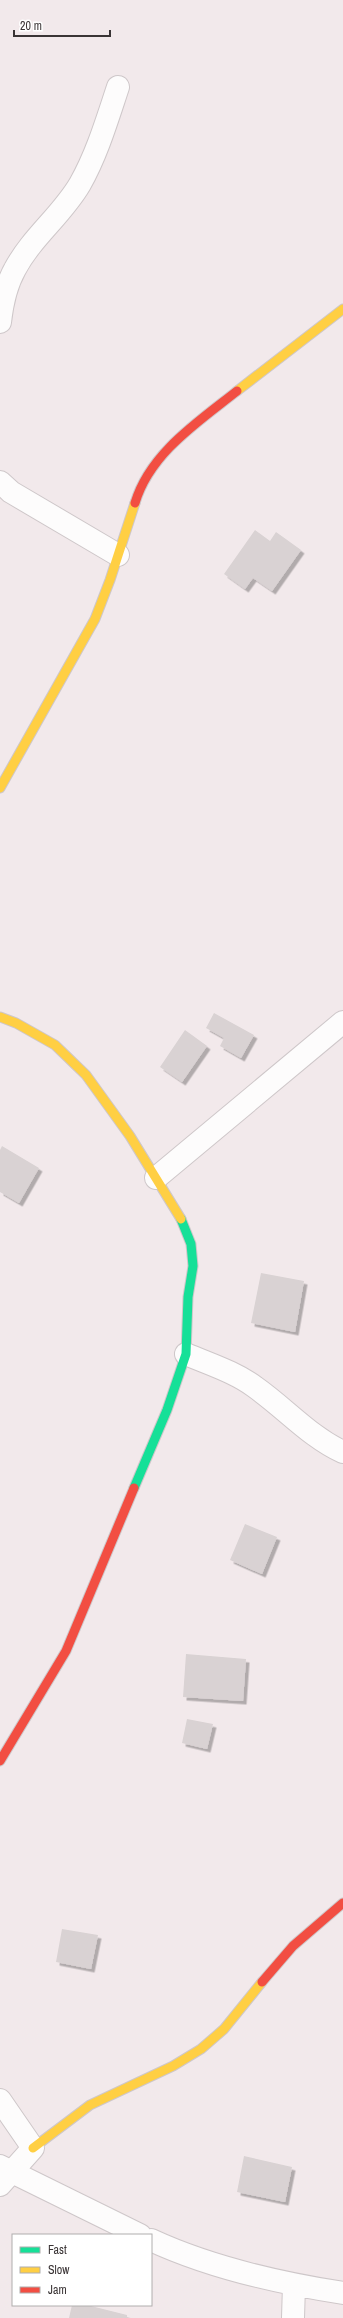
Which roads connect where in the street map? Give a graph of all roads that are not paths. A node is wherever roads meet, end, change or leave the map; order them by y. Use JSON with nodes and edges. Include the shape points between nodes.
{"nodes":[{"id":1,"x":118,"y":87,"type":"dead end"},
{"id":2,"x":343,"y":309,"type":"edge"},
{"id":3,"x":0,"y":322,"type":"edge"},
{"id":4,"x":0,"y":482,"type":"edge"},
{"id":5,"x":118,"y":555,"type":"junction"},
{"id":6,"x":0,"y":788,"type":"edge"},
{"id":7,"x":0,"y":1017,"type":"edge"},
{"id":8,"x":343,"y":1022,"type":"edge"},
{"id":9,"x":156,"y":1178,"type":"junction"},
{"id":10,"x":186,"y":1354,"type":"junction"},
{"id":11,"x":343,"y":1452,"type":"edge"},
{"id":12,"x":0,"y":1761,"type":"edge"},
{"id":13,"x":343,"y":1903,"type":"edge"},
{"id":14,"x":0,"y":2100,"type":"edge"},
{"id":15,"x":33,"y":2148,"type":"junction"},
{"id":16,"x":4,"y":2175,"type":"edge"},
{"id":17,"x":138,"y":2234,"type":"edge"},
{"id":18,"x":152,"y":2240,"type":"edge"},
{"id":19,"x":294,"y":2285,"type":"junction"},
{"id":20,"x":343,"y":2293,"type":"edge"},
{"id":21,"x":293,"y":2318,"type":"edge"}],
"edges":[{"from":1,"to":3,"type":"street","via":[[100,139],[79,185],[25,252],[15,270],[7,288]]},
{"from":2,"to":5,"type":"street","via":[[199,421],[161,455],[138,492]]},
{"from":4,"to":5,"type":"street","via":[[11,492]]},
{"from":5,"to":6,"type":"street","via":[[94,619]]},
{"from":7,"to":9,"type":"street","via":[[55,1045],[86,1075],[130,1136]]},
{"from":8,"to":9,"type":"street"},
{"from":9,"to":10,"type":"street","via":[[185,1225],[191,1244],[193,1266],[188,1297]]},
{"from":10,"to":11,"type":"street","via":[[253,1385],[311,1432]]},
{"from":10,"to":12,"type":"street","via":[[167,1410],[66,1651]]},
{"from":13,"to":15,"type":"street","via":[[286,1953],[246,2004],[214,2039],[178,2064],[81,2111]]},
{"from":14,"to":15,"type":"street"},
{"from":15,"to":16,"type":"street"},
{"from":16,"to":17,"type":"street"},
{"from":18,"to":19,"type":"street","via":[[178,2253]]},
{"from":19,"to":20,"type":"street"},
{"from":19,"to":21,"type":"street"}]}
